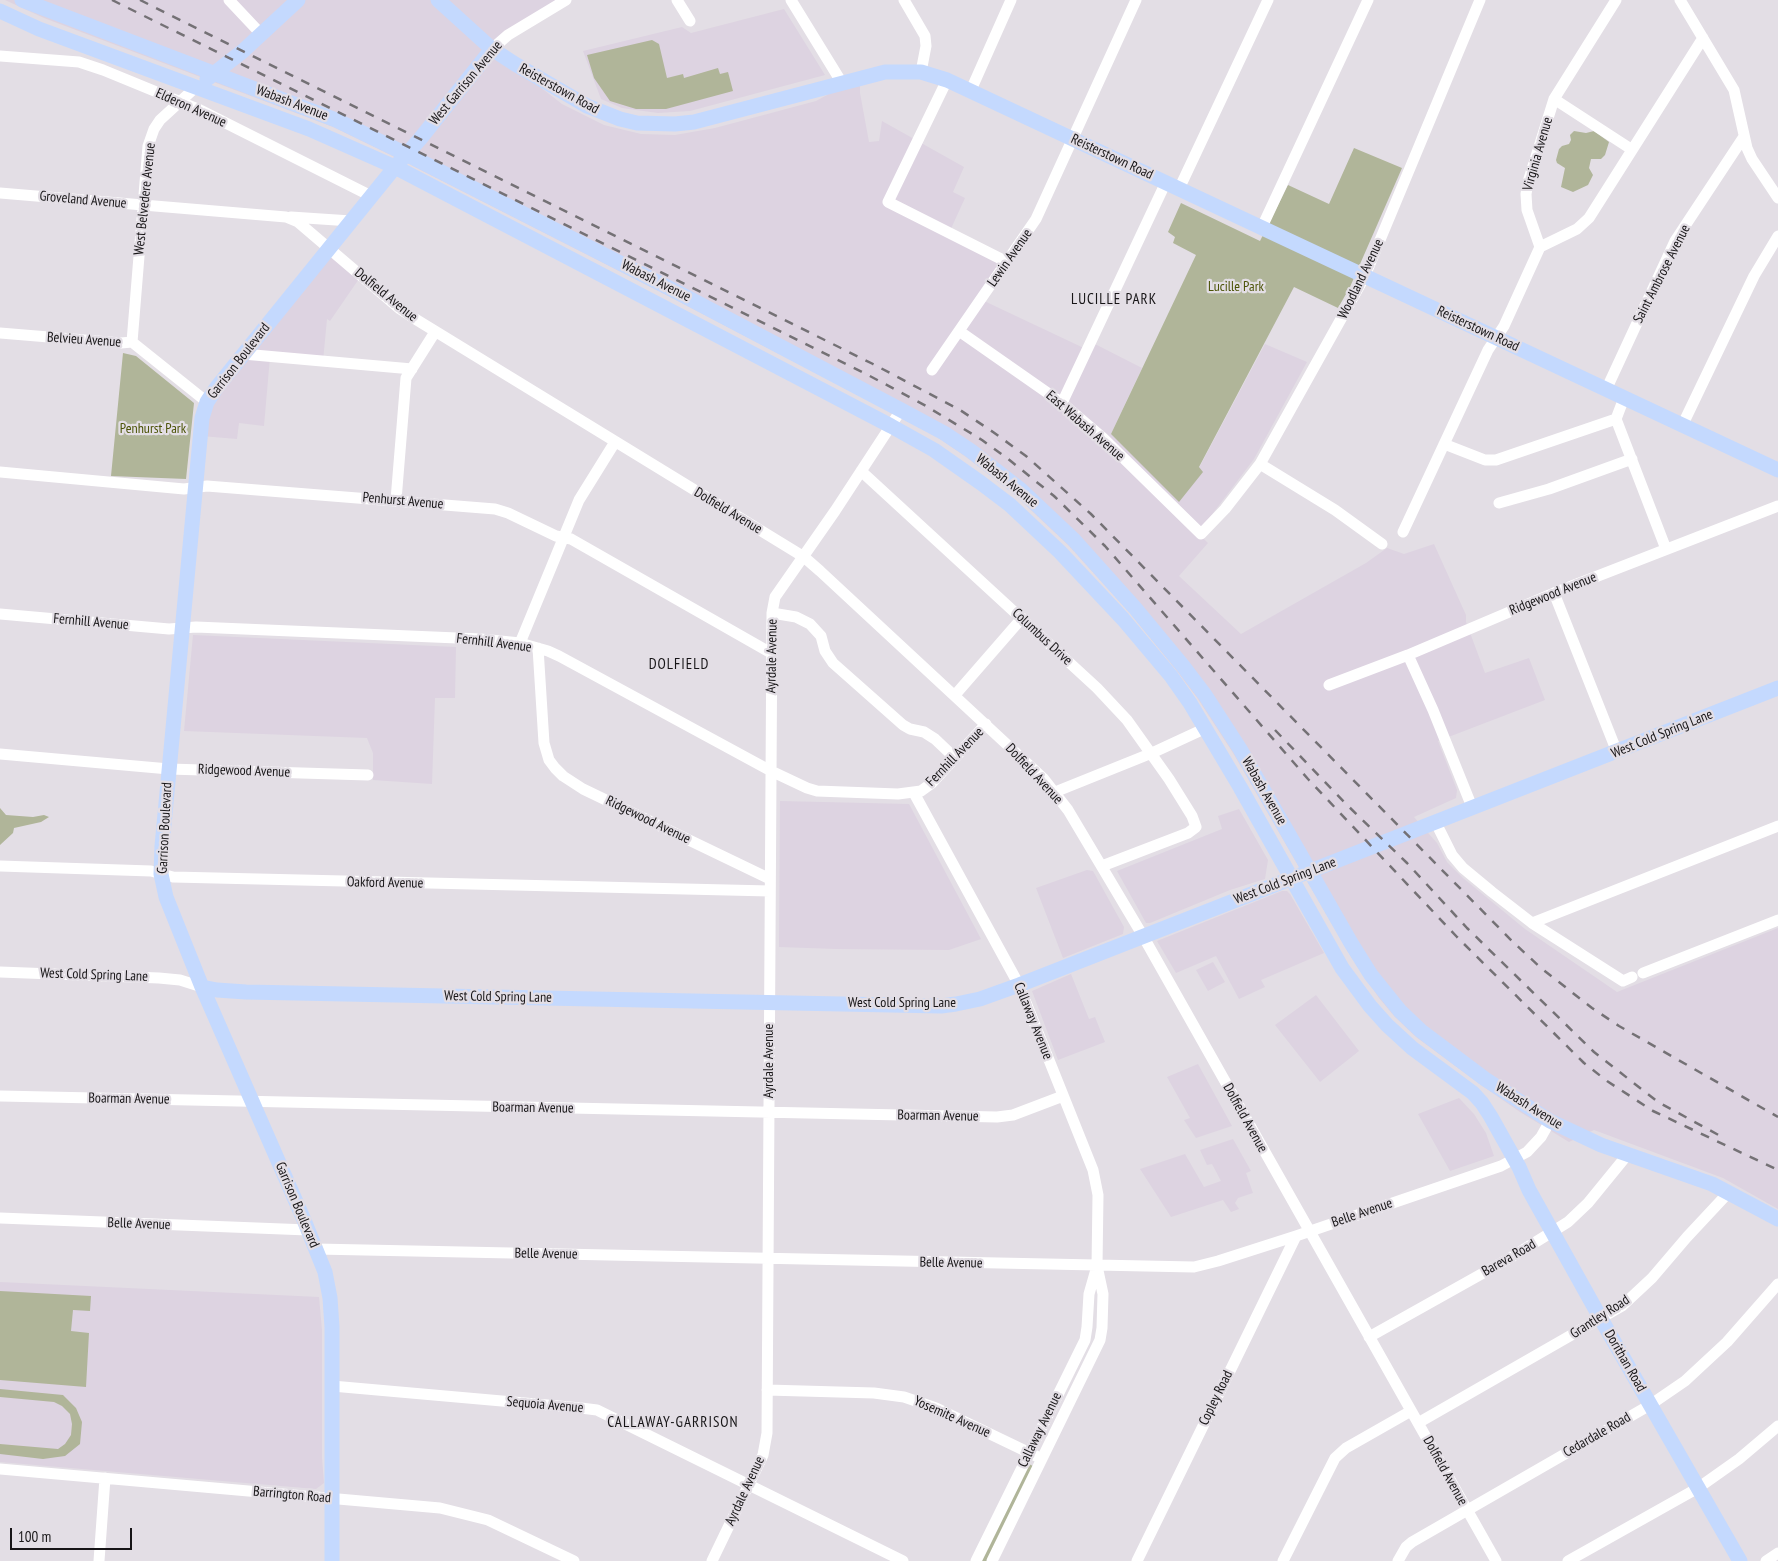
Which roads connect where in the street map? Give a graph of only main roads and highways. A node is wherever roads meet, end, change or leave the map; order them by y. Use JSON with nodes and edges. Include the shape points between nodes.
{"nodes":[{"id":1,"x":22,"y":0,"type":"edge"},
{"id":2,"x":298,"y":0,"type":"edge"},
{"id":3,"x":438,"y":0,"type":"edge"},
{"id":4,"x":0,"y":11,"type":"edge"},
{"id":5,"x":492,"y":49,"type":"junction"},
{"id":6,"x":214,"y":73,"type":"junction"},
{"id":7,"x":196,"y":87,"type":"junction"},
{"id":8,"x":420,"y":139,"type":"joint"},
{"id":9,"x":406,"y":154,"type":"junction"},
{"id":10,"x":395,"y":167,"type":"junction"},
{"id":11,"x":673,"y":290,"type":"junction"},
{"id":12,"x":664,"y":307,"type":"junction"},
{"id":13,"x":1778,"y":470,"type":"edge"},
{"id":14,"x":1778,"y":688,"type":"edge"},
{"id":15,"x":1309,"y":871,"type":"junction"},
{"id":16,"x":1292,"y":877,"type":"junction"},
{"id":17,"x":202,"y":987,"type":"junction"},
{"id":18,"x":1515,"y":1160,"type":"joint"},
{"id":19,"x":1778,"y":1220,"type":"edge"},
{"id":20,"x":332,"y":1561,"type":"edge"},
{"id":21,"x":1740,"y":1561,"type":"edge"}],
"edges":[{"from":1,"to":6,"type":"main road","name":"Wabash Avenue"},
{"from":2,"to":6,"type":"main road","name":"West Belvedere Avenue"},
{"from":3,"to":5,"type":"main road","name":"Reisterstown Road"},
{"from":4,"to":7,"type":"main road","name":"Wabash Avenue","via":[[38,29]]},
{"from":5,"to":8,"type":"main road","name":"West Garrison Avenue"},
{"from":5,"to":13,"type":"main road","name":"Reisterstown Road","via":[[587,106],[637,123],[694,122],[885,72],[921,72],[947,80]]},
{"from":6,"to":7,"type":"main road","name":"West Belvedere Avenue"},
{"from":6,"to":9,"type":"main road","name":"Wabash Avenue","via":[[316,112]]},
{"from":7,"to":10,"type":"main road","name":"Wabash Avenue","via":[[309,129]]},
{"from":8,"to":9,"type":"main road","name":"Garrison Boulevard"},
{"from":9,"to":10,"type":"main road","name":"Garrison Boulevard"},
{"from":9,"to":11,"type":"main road","name":"Wabash Avenue"},
{"from":10,"to":12,"type":"main road","name":"Wabash Avenue"},
{"from":10,"to":17,"type":"main road","name":"Garrison Boulevard","via":[[211,394],[202,418],[161,874],[166,897]]},
{"from":11,"to":12,"type":"main road"},
{"from":11,"to":15,"type":"main road","name":"Wabash Avenue","via":[[944,433],[1021,490],[1074,540],[1183,666],[1220,718]]},
{"from":12,"to":16,"type":"main road","name":"Wabash Avenue","via":[[934,450],[1010,505],[1082,576],[1171,676],[1206,728]]},
{"from":14,"to":15,"type":"main road","name":"West Cold Spring Lane"},
{"from":15,"to":16,"type":"main road","name":"West Cold Spring Lane"},
{"from":15,"to":19,"type":"main road","name":"Wabash Avenue","via":[[1376,981],[1400,1011],[1450,1054],[1550,1121],[1729,1192]]},
{"from":16,"to":17,"type":"main road","name":"West Cold Spring Lane","via":[[1019,985],[980,999],[941,1006],[237,992]]},
{"from":16,"to":18,"type":"main road","name":"Wabash Avenue","via":[[1342,968],[1370,1006],[1412,1048],[1473,1093],[1491,1117]]},
{"from":17,"to":20,"type":"main road","name":"Garrison Boulevard","via":[[325,1272],[330,1298]]},
{"from":18,"to":21,"type":"main road","name":"Dorithan Road","via":[[1601,1319]]}]}
